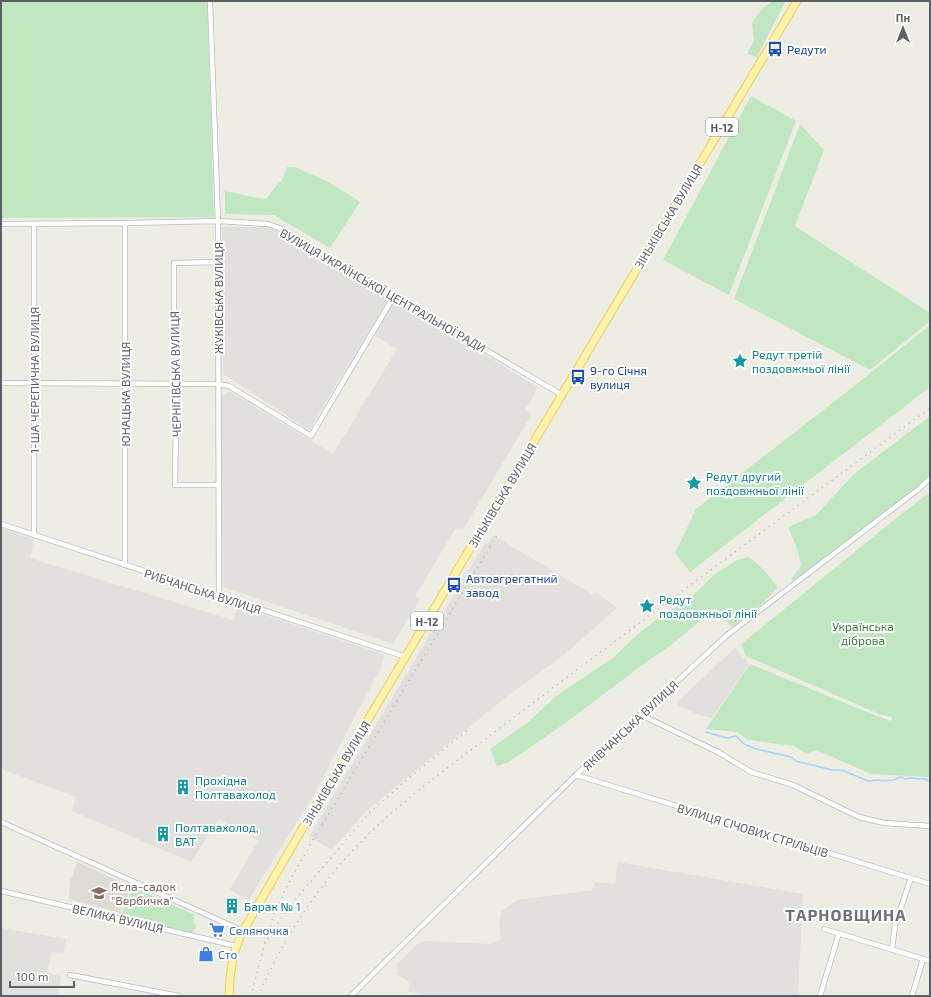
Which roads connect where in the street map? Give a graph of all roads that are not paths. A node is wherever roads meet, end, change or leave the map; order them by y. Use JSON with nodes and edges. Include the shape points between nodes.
{"nodes":[{"id":1,"x":210,"y":1,"type":"edge"},
{"id":2,"x":797,"y":1,"type":"edge"},
{"id":3,"x":218,"y":221,"type":"junction"},
{"id":4,"x":125,"y":223,"type":"junction"},
{"id":5,"x":1,"y":224,"type":"edge"},
{"id":6,"x":34,"y":224,"type":"junction"},
{"id":7,"x":218,"y":262,"type":"junction"},
{"id":8,"x":394,"y":296,"type":"junction"},
{"id":9,"x":1,"y":383,"type":"edge"},
{"id":10,"x":34,"y":383,"type":"junction"},
{"id":11,"x":125,"y":384,"type":"junction"},
{"id":12,"x":177,"y":384,"type":"junction"},
{"id":13,"x":218,"y":384,"type":"junction"},
{"id":14,"x":562,"y":395,"type":"junction"},
{"id":15,"x":930,"y":478,"type":"edge"},
{"id":16,"x":218,"y":485,"type":"junction"},
{"id":17,"x":1,"y":524,"type":"edge"},
{"id":18,"x":34,"y":535,"type":"junction"},
{"id":19,"x":125,"y":565,"type":"junction"},
{"id":20,"x":219,"y":596,"type":"junction"},
{"id":21,"x":406,"y":657,"type":"junction"},
{"id":22,"x":641,"y":715,"type":"junction"},
{"id":23,"x":576,"y":775,"type":"junction"},
{"id":24,"x":1,"y":822,"type":"edge"},
{"id":25,"x":930,"y":826,"type":"edge"},
{"id":26,"x":911,"y":878,"type":"junction"},
{"id":27,"x":930,"y":884,"type":"edge"},
{"id":28,"x":1,"y":890,"type":"edge"},
{"id":29,"x":824,"y":929,"type":"dead end"},
{"id":30,"x":242,"y":931,"type":"junction"},
{"id":31,"x":839,"y":933,"type":"junction"},
{"id":32,"x":236,"y":946,"type":"junction"},
{"id":33,"x":892,"y":949,"type":"junction"},
{"id":34,"x":923,"y":959,"type":"junction"},
{"id":35,"x":930,"y":961,"type":"edge"},
{"id":36,"x":70,"y":975,"type":"dead end"},
{"id":37,"x":179,"y":996,"type":"edge"},
{"id":38,"x":229,"y":996,"type":"edge"},
{"id":39,"x":351,"y":996,"type":"edge"},
{"id":40,"x":820,"y":996,"type":"edge"},
{"id":41,"x":912,"y":996,"type":"edge"}],
"edges":[{"from":1,"to":3,"type":"street","name":"ЖУКІВСЬКА ВУЛИЦЯ"},
{"from":2,"to":14,"type":"main road","name":"ЗІНЬКІВСЬКА ВУЛИЦЯ","number":"Н-12"},
{"from":3,"to":4,"type":"street","name":"ВУЛИЦЯ УКРАЇНСЬКОЇ ЦЕНТРАЛЬНОЇ РАДИ"},
{"from":3,"to":7,"type":"street","name":"ЖУКІВСЬКА ВУЛИЦЯ"},
{"from":3,"to":8,"type":"street","name":"ВУЛИЦЯ УКРАЇНСЬКОЇ ЦЕНТРАЛЬНОЇ РАДИ","via":[[268,224],[280,228]]},
{"from":4,"to":6,"type":"street","name":"ВУЛИЦЯ УКРАЇНСЬКОЇ ЦЕНТРАЛЬНОЇ РАДИ"},
{"from":4,"to":11,"type":"street","name":"ЮНАЦЬКА ВУЛИЦЯ"},
{"from":5,"to":6,"type":"street","name":"ВУЛИЦЯ УКРАЇНСЬКОЇ ЦЕНТРАЛЬНОЇ РАДИ"},
{"from":6,"to":10,"type":"street","name":"1-ША ЧЕРЕПИЧНА ВУЛИЦЯ"},
{"from":7,"to":12,"type":"street","name":"ЧЕРНІГІВСЬКА ВУЛИЦЯ","via":[[174,263],[174,345]]},
{"from":7,"to":13,"type":"street","name":"ЖУКІВСЬКА ВУЛИЦЯ"},
{"from":8,"to":13,"type":"street","via":[[311,436],[229,386]]},
{"from":8,"to":14,"type":"street","name":"ВУЛИЦЯ УКРАЇНСЬКОЇ ЦЕНТРАЛЬНОЇ РАДИ"},
{"from":9,"to":10,"type":"street"},
{"from":10,"to":11,"type":"street"},
{"from":10,"to":18,"type":"street","name":"1-ША ЧЕРЕПИЧНА ВУЛИЦЯ"},
{"from":11,"to":12,"type":"street"},
{"from":11,"to":19,"type":"street","name":"ЮНАЦЬКА ВУЛИЦЯ"},
{"from":12,"to":13,"type":"street"},
{"from":12,"to":16,"type":"street","name":"ЧЕРНІГІВСЬКА ВУЛИЦЯ","via":[[175,485]]},
{"from":13,"to":16,"type":"street","name":"ЖУКІВСЬКА ВУЛИЦЯ"},
{"from":14,"to":21,"type":"main road","name":"ЗІНЬКІВСЬКА ВУЛИЦЯ","number":"Н-12"},
{"from":15,"to":22,"type":"street","name":"ЯКІВЧАНСЬКА ВУЛИЦЯ","via":[[726,636]]},
{"from":16,"to":20,"type":"street","name":"ЖУКІВСЬКА ВУЛИЦЯ"},
{"from":17,"to":18,"type":"street","name":"РИБЧАНСЬКА ВУЛИЦЯ"},
{"from":18,"to":19,"type":"street","name":"РИБЧАНСЬКА ВУЛИЦЯ"},
{"from":19,"to":20,"type":"street","name":"РИБЧАНСЬКА ВУЛИЦЯ"},
{"from":20,"to":21,"type":"street","name":"РИБЧАНСЬКА ВУЛИЦЯ"},
{"from":21,"to":30,"type":"main road","name":"ЗІНЬКІВСЬКА ВУЛИЦЯ","number":"Н-12"},
{"from":22,"to":23,"type":"street","name":"ЯКІВЧАНСЬКА ВУЛИЦЯ"},
{"from":22,"to":25,"type":"street","via":[[718,752],[751,772],[793,785],[859,817],[884,823]]},
{"from":23,"to":26,"type":"street","name":"ВУЛИЦЯ СІЧОВИХ СТРІЛЬЦІВ"},
{"from":23,"to":39,"type":"street","name":"ЯКІВЧАНСЬКА ВУЛИЦЯ"},
{"from":24,"to":30,"type":"street"},
{"from":26,"to":27,"type":"street","name":"ВУЛИЦЯ СІЧОВИХ СТРІЛЬЦІВ"},
{"from":26,"to":33,"type":"street","via":[[896,925]]},
{"from":28,"to":32,"type":"street","name":"ВЕЛИКА ВУЛИЦЯ"},
{"from":29,"to":31,"type":"street"},
{"from":30,"to":32,"type":"main road","name":"ЗІНЬКІВСЬКА ВУЛИЦЯ","number":"Н-12"},
{"from":31,"to":33,"type":"street"},
{"from":31,"to":40,"type":"street"},
{"from":32,"to":38,"type":"main road","name":"ЗІНЬКІВСЬКА ВУЛИЦЯ","number":"Н-12"},
{"from":33,"to":34,"type":"street"},
{"from":34,"to":35,"type":"street"},
{"from":34,"to":41,"type":"street"},
{"from":36,"to":37,"type":"street"}]}
